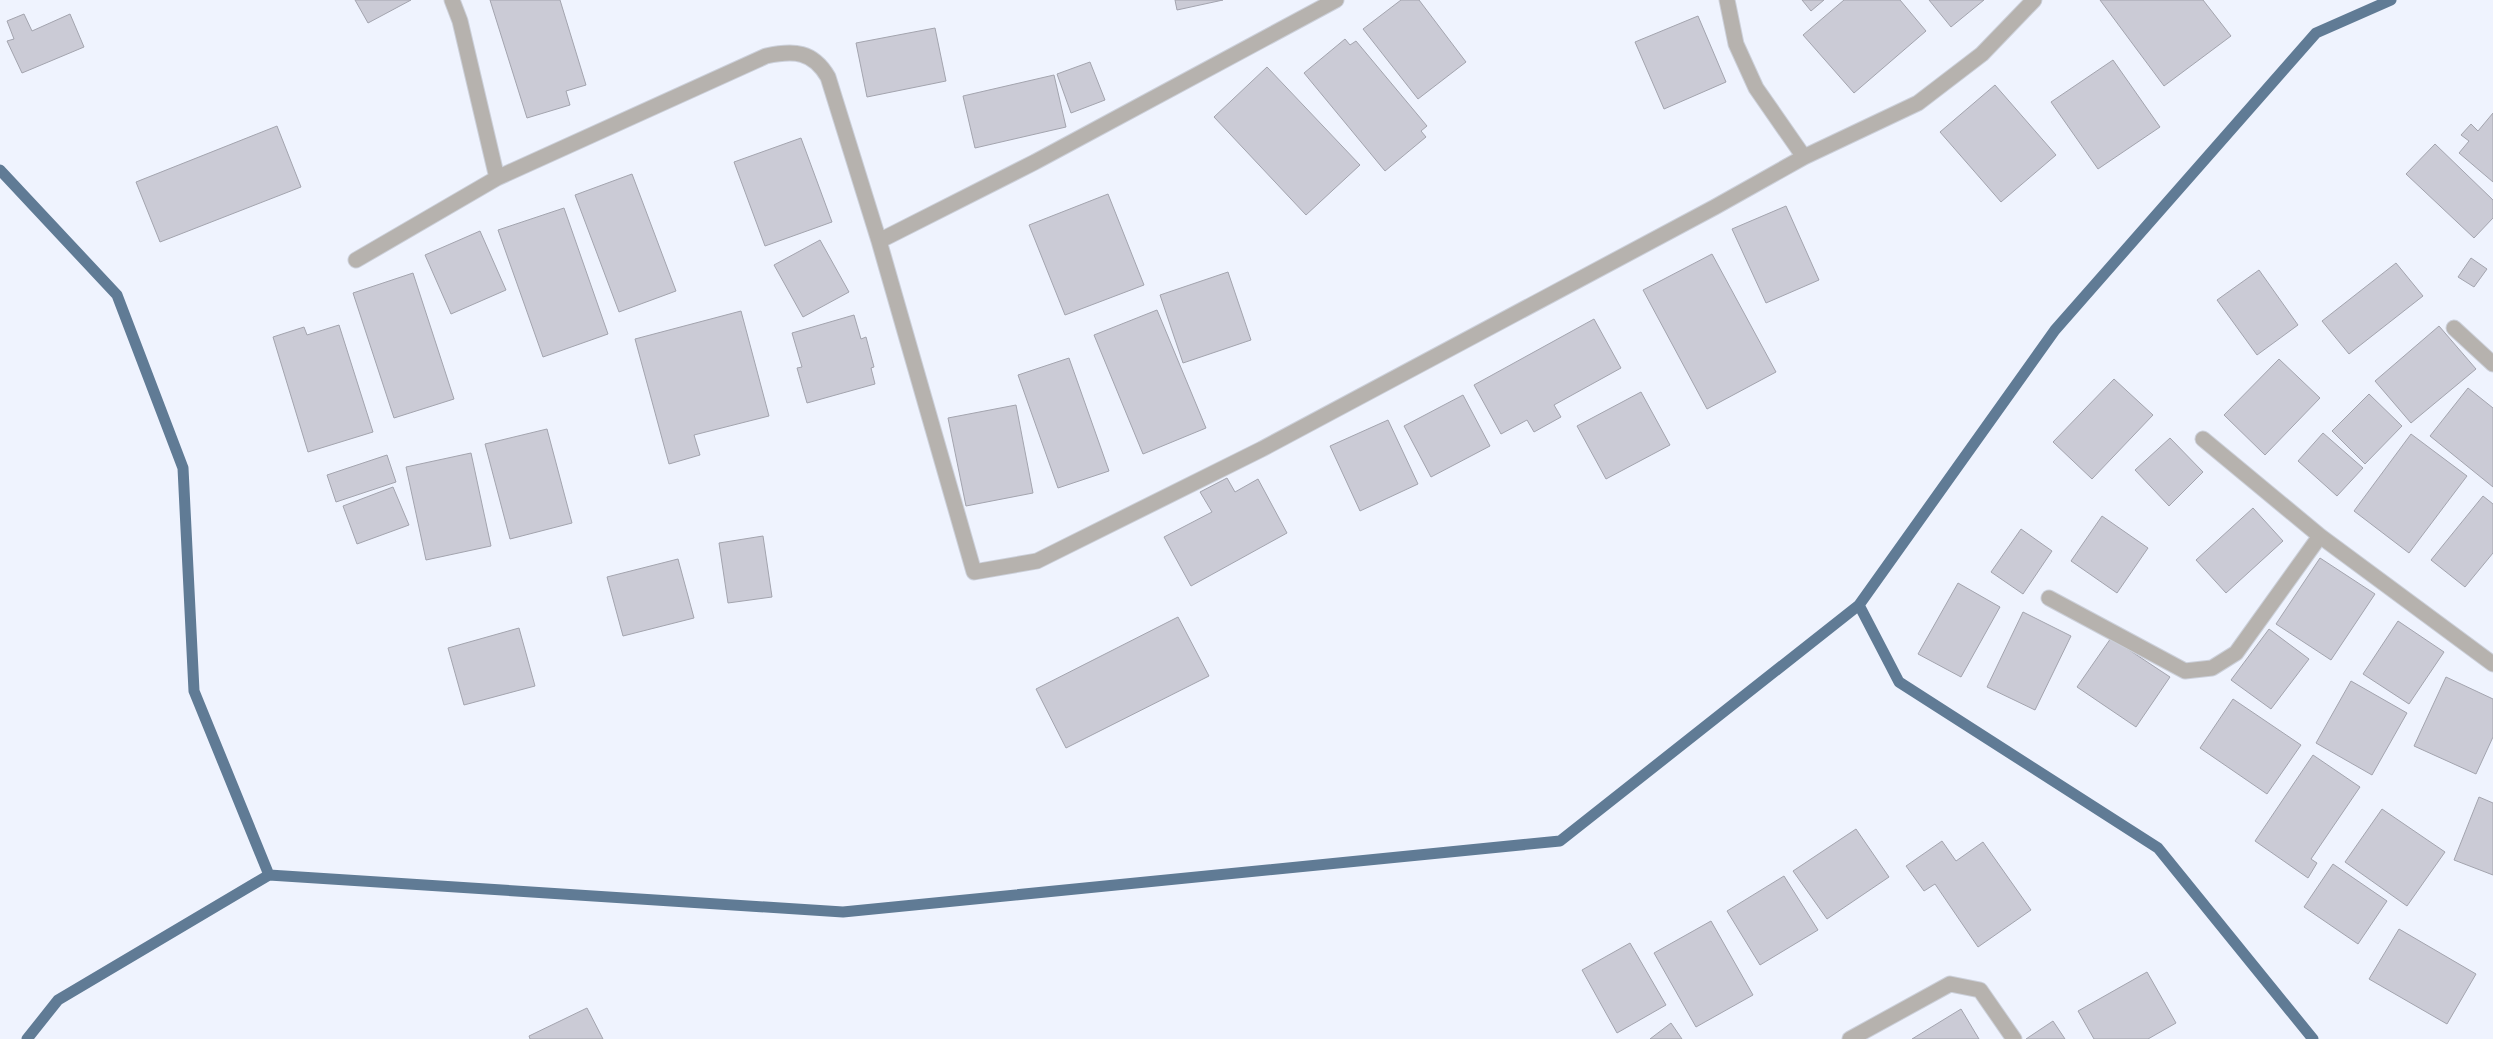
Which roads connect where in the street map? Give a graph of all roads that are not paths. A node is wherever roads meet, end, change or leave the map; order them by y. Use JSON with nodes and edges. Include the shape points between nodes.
{"nodes":[{"id":1,"x":452,"y":0,"type":"edge"},
{"id":2,"x":1336,"y":0,"type":"edge"},
{"id":3,"x":1727,"y":0,"type":"edge"},
{"id":4,"x":2034,"y":0,"type":"edge"},
{"id":5,"x":1804,"y":157,"type":"junction"},
{"id":6,"x":497,"y":178,"type":"junction"},
{"id":7,"x":879,"y":241,"type":"junction"},
{"id":8,"x":356,"y":260,"type":"dead end"},
{"id":9,"x":2454,"y":328,"type":"dead end"},
{"id":10,"x":2493,"y":364,"type":"edge"},
{"id":11,"x":2203,"y":439,"type":"dead end"},
{"id":12,"x":2320,"y":536,"type":"junction"},
{"id":13,"x":2049,"y":598,"type":"dead end"},
{"id":14,"x":2493,"y":664,"type":"edge"},
{"id":15,"x":1850,"y":1039,"type":"edge"},
{"id":16,"x":2014,"y":1039,"type":"edge"}],
"edges":[{"from":1,"to":6,"type":"street","via":[[460,21]]},
{"from":2,"to":7,"type":"street","via":[[1035,162]]},
{"from":3,"to":5,"type":"street","via":[[1736,44],[1756,88]]},
{"from":4,"to":5,"type":"street","via":[[1982,54],[1918,104]]},
{"from":5,"to":7,"type":"street","via":[[1262,449],[1037,560],[974,572]]},
{"from":6,"to":7,"type":"street","via":[[766,56],[786,52],[806,56],[820,64],[828,77]]},
{"from":6,"to":8,"type":"street"},
{"from":9,"to":10,"type":"street"},
{"from":11,"to":12,"type":"street"},
{"from":12,"to":13,"type":"street","via":[[2236,653],[2212,668],[2185,671]]},
{"from":12,"to":14,"type":"street"},
{"from":15,"to":16,"type":"street","via":[[1950,984],[1980,990]]}]}
